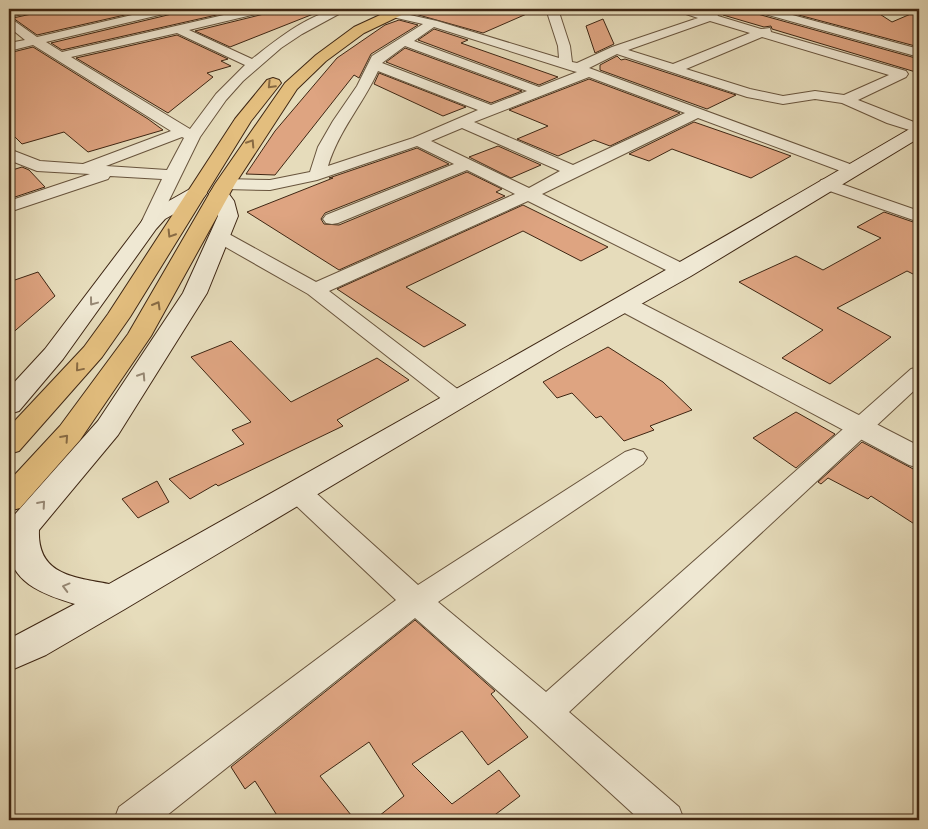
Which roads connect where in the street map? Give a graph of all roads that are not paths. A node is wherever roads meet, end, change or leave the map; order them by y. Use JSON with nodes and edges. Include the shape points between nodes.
{"nodes":[{"id":1,"x":32,"y":9,"type":"edge"},
{"id":2,"x":172,"y":9,"type":"edge"},
{"id":3,"x":264,"y":9,"type":"edge"},
{"id":4,"x":321,"y":9,"type":"edge"},
{"id":5,"x":552,"y":9,"type":"edge"},
{"id":6,"x":681,"y":9,"type":"edge"},
{"id":7,"x":758,"y":9,"type":"edge"},
{"id":8,"x":339,"y":10,"type":"edge"},
{"id":9,"x":393,"y":10,"type":"edge"},
{"id":10,"x":726,"y":12,"type":"dead end"},
{"id":11,"x":9,"y":14,"type":"edge"},
{"id":12,"x":710,"y":17,"type":"junction"},
{"id":13,"x":794,"y":19,"type":"junction"},
{"id":14,"x":9,"y":22,"type":"edge"},
{"id":15,"x":433,"y":24,"type":"junction"},
{"id":16,"x":178,"y":29,"type":"junction"},
{"id":17,"x":762,"y":33,"type":"junction"},
{"id":18,"x":35,"y":41,"type":"junction"},
{"id":19,"x":405,"y":42,"type":"junction"},
{"id":20,"x":9,"y":47,"type":"edge"},
{"id":21,"x":616,"y":50,"type":"junction"},
{"id":22,"x":919,"y":53,"type":"edge"},
{"id":23,"x":61,"y":56,"type":"junction"},
{"id":24,"x":253,"y":64,"type":"junction"},
{"id":25,"x":375,"y":65,"type":"junction"},
{"id":26,"x":578,"y":68,"type":"junction"},
{"id":27,"x":673,"y":69,"type":"junction"},
{"id":28,"x":538,"y":91,"type":"junction"},
{"id":29,"x":846,"y":100,"type":"junction"},
{"id":30,"x":492,"y":110,"type":"junction"},
{"id":31,"x":698,"y":112,"type":"junction"},
{"id":32,"x":463,"y":123,"type":"junction"},
{"id":33,"x":919,"y":130,"type":"edge"},
{"id":34,"x":188,"y":134,"type":"junction"},
{"id":35,"x":418,"y":141,"type":"junction"},
{"id":36,"x":9,"y":154,"type":"edge"},
{"id":37,"x":468,"y":164,"type":"junction"},
{"id":38,"x":79,"y":170,"type":"junction"},
{"id":39,"x":852,"y":170,"type":"junction"},
{"id":40,"x":573,"y":171,"type":"junction"},
{"id":41,"x":116,"y":172,"type":"junction"},
{"id":42,"x":172,"y":175,"type":"junction"},
{"id":43,"x":317,"y":175,"type":"junction"},
{"id":44,"x":827,"y":184,"type":"junction"},
{"id":45,"x":213,"y":190,"type":"junction"},
{"id":46,"x":529,"y":194,"type":"junction"},
{"id":47,"x":9,"y":207,"type":"edge"},
{"id":48,"x":919,"y":217,"type":"edge"},
{"id":49,"x":332,"y":219,"type":"dead end"},
{"id":50,"x":149,"y":225,"type":"junction"},
{"id":51,"x":221,"y":238,"type":"junction"},
{"id":52,"x":683,"y":271,"type":"junction"},
{"id":53,"x":316,"y":290,"type":"junction"},
{"id":54,"x":625,"y":304,"type":"junction"},
{"id":55,"x":919,"y":374,"type":"edge"},
{"id":56,"x":456,"y":400,"type":"junction"},
{"id":57,"x":9,"y":405,"type":"edge"},
{"id":58,"x":861,"y":427,"type":"junction"},
{"id":59,"x":9,"y":444,"type":"edge"},
{"id":60,"x":634,"y":458,"type":"dead end"},
{"id":61,"x":919,"y":458,"type":"edge"},
{"id":62,"x":297,"y":491,"type":"junction"},
{"id":63,"x":13,"y":522,"type":"edge"},
{"id":64,"x":113,"y":599,"type":"junction"},
{"id":65,"x":416,"y":601,"type":"junction"},
{"id":66,"x":14,"y":652,"type":"edge"},
{"id":67,"x":546,"y":712,"type":"junction"},
{"id":68,"x":132,"y":820,"type":"edge"},
{"id":69,"x":666,"y":820,"type":"edge"}],
"edges":[{"from":1,"to":11,"type":"street"},
{"from":2,"to":18,"type":"street"},
{"from":3,"to":16,"type":"street"},
{"from":4,"to":8,"type":"street"},
{"from":5,"to":26,"type":"street","via":[[564,46]]},
{"from":6,"to":12,"type":"street"},
{"from":7,"to":13,"type":"street"},
{"from":8,"to":24,"type":"street","via":[[297,33]]},
{"from":9,"to":15,"type":"street"},
{"from":45,"to":9,"type":"highway","one_way":true,"via":[[291,86],[320,58]]},
{"from":9,"to":45,"type":"highway","one_way":true,"via":[[367,16],[318,46],[274,82],[244,119]]},
{"from":10,"to":12,"type":"street"},
{"from":12,"to":17,"type":"street"},
{"from":12,"to":21,"type":"street"},
{"from":13,"to":17,"type":"street"},
{"from":13,"to":22,"type":"street"},
{"from":14,"to":18,"type":"street"},
{"from":15,"to":19,"type":"street"},
{"from":15,"to":26,"type":"street"},
{"from":16,"to":23,"type":"street"},
{"from":16,"to":24,"type":"street"},
{"from":17,"to":27,"type":"street"},
{"from":17,"to":29,"type":"street","via":[[906,72]]},
{"from":18,"to":20,"type":"street"},
{"from":18,"to":23,"type":"street"},
{"from":19,"to":25,"type":"street","via":[[382,55]]},
{"from":19,"to":28,"type":"street"},
{"from":21,"to":26,"type":"street"},
{"from":21,"to":27,"type":"street"},
{"from":23,"to":34,"type":"street"},
{"from":24,"to":34,"type":"street"},
{"from":25,"to":30,"type":"street"},
{"from":25,"to":43,"type":"street","via":[[326,147]]},
{"from":26,"to":28,"type":"street"},
{"from":26,"to":31,"type":"street"},
{"from":27,"to":29,"type":"street","via":[[747,93],[774,98],[826,96]]},
{"from":28,"to":30,"type":"street"},
{"from":29,"to":33,"type":"street"},
{"from":30,"to":32,"type":"street"},
{"from":31,"to":39,"type":"street"},
{"from":31,"to":40,"type":"street"},
{"from":32,"to":35,"type":"street"},
{"from":32,"to":40,"type":"street"},
{"from":33,"to":39,"type":"main road"},
{"from":34,"to":38,"type":"street"},
{"from":34,"to":42,"type":"street"},
{"from":35,"to":37,"type":"street"},
{"from":35,"to":43,"type":"street"},
{"from":36,"to":38,"type":"street","via":[[37,166]]},
{"from":37,"to":46,"type":"street"},
{"from":37,"to":49,"type":"street"},
{"from":38,"to":41,"type":"street"},
{"from":39,"to":44,"type":"main road"},
{"from":40,"to":46,"type":"street"},
{"from":41,"to":42,"type":"street"},
{"from":41,"to":47,"type":"street"},
{"from":42,"to":50,"type":"street"},
{"from":43,"to":45,"type":"street","via":[[270,185]]},
{"from":44,"to":48,"type":"street"},
{"from":44,"to":52,"type":"main road"},
{"from":45,"to":50,"type":"main road","via":[[158,215]]},
{"from":45,"to":51,"type":"main road","via":[[226,205],[228,216]]},
{"from":45,"to":59,"type":"highway","one_way":true,"via":[[93,352]]},
{"from":63,"to":45,"type":"highway","one_way":true,"via":[[70,433],[139,336]]},
{"from":46,"to":52,"type":"street"},
{"from":46,"to":53,"type":"street"},
{"from":50,"to":57,"type":"main road","one_way":true,"via":[[54,354]]},
{"from":51,"to":53,"type":"street"},
{"from":63,"to":51,"type":"main road","one_way":true,"via":[[108,428],[195,293]]},
{"from":52,"to":54,"type":"main road"},
{"from":53,"to":56,"type":"street"},
{"from":54,"to":56,"type":"main road"},
{"from":54,"to":58,"type":"main road"},
{"from":55,"to":58,"type":"street"},
{"from":56,"to":62,"type":"main road"},
{"from":58,"to":61,"type":"main road"},
{"from":58,"to":67,"type":"street"},
{"from":60,"to":65,"type":"street"},
{"from":62,"to":64,"type":"main road"},
{"from":62,"to":65,"type":"street"},
{"from":64,"to":63,"type":"main road","one_way":true,"via":[[52,583],[36,573]]},
{"from":64,"to":66,"type":"main road"},
{"from":65,"to":67,"type":"street"},
{"from":65,"to":68,"type":"street"},
{"from":67,"to":69,"type":"street"}]}
